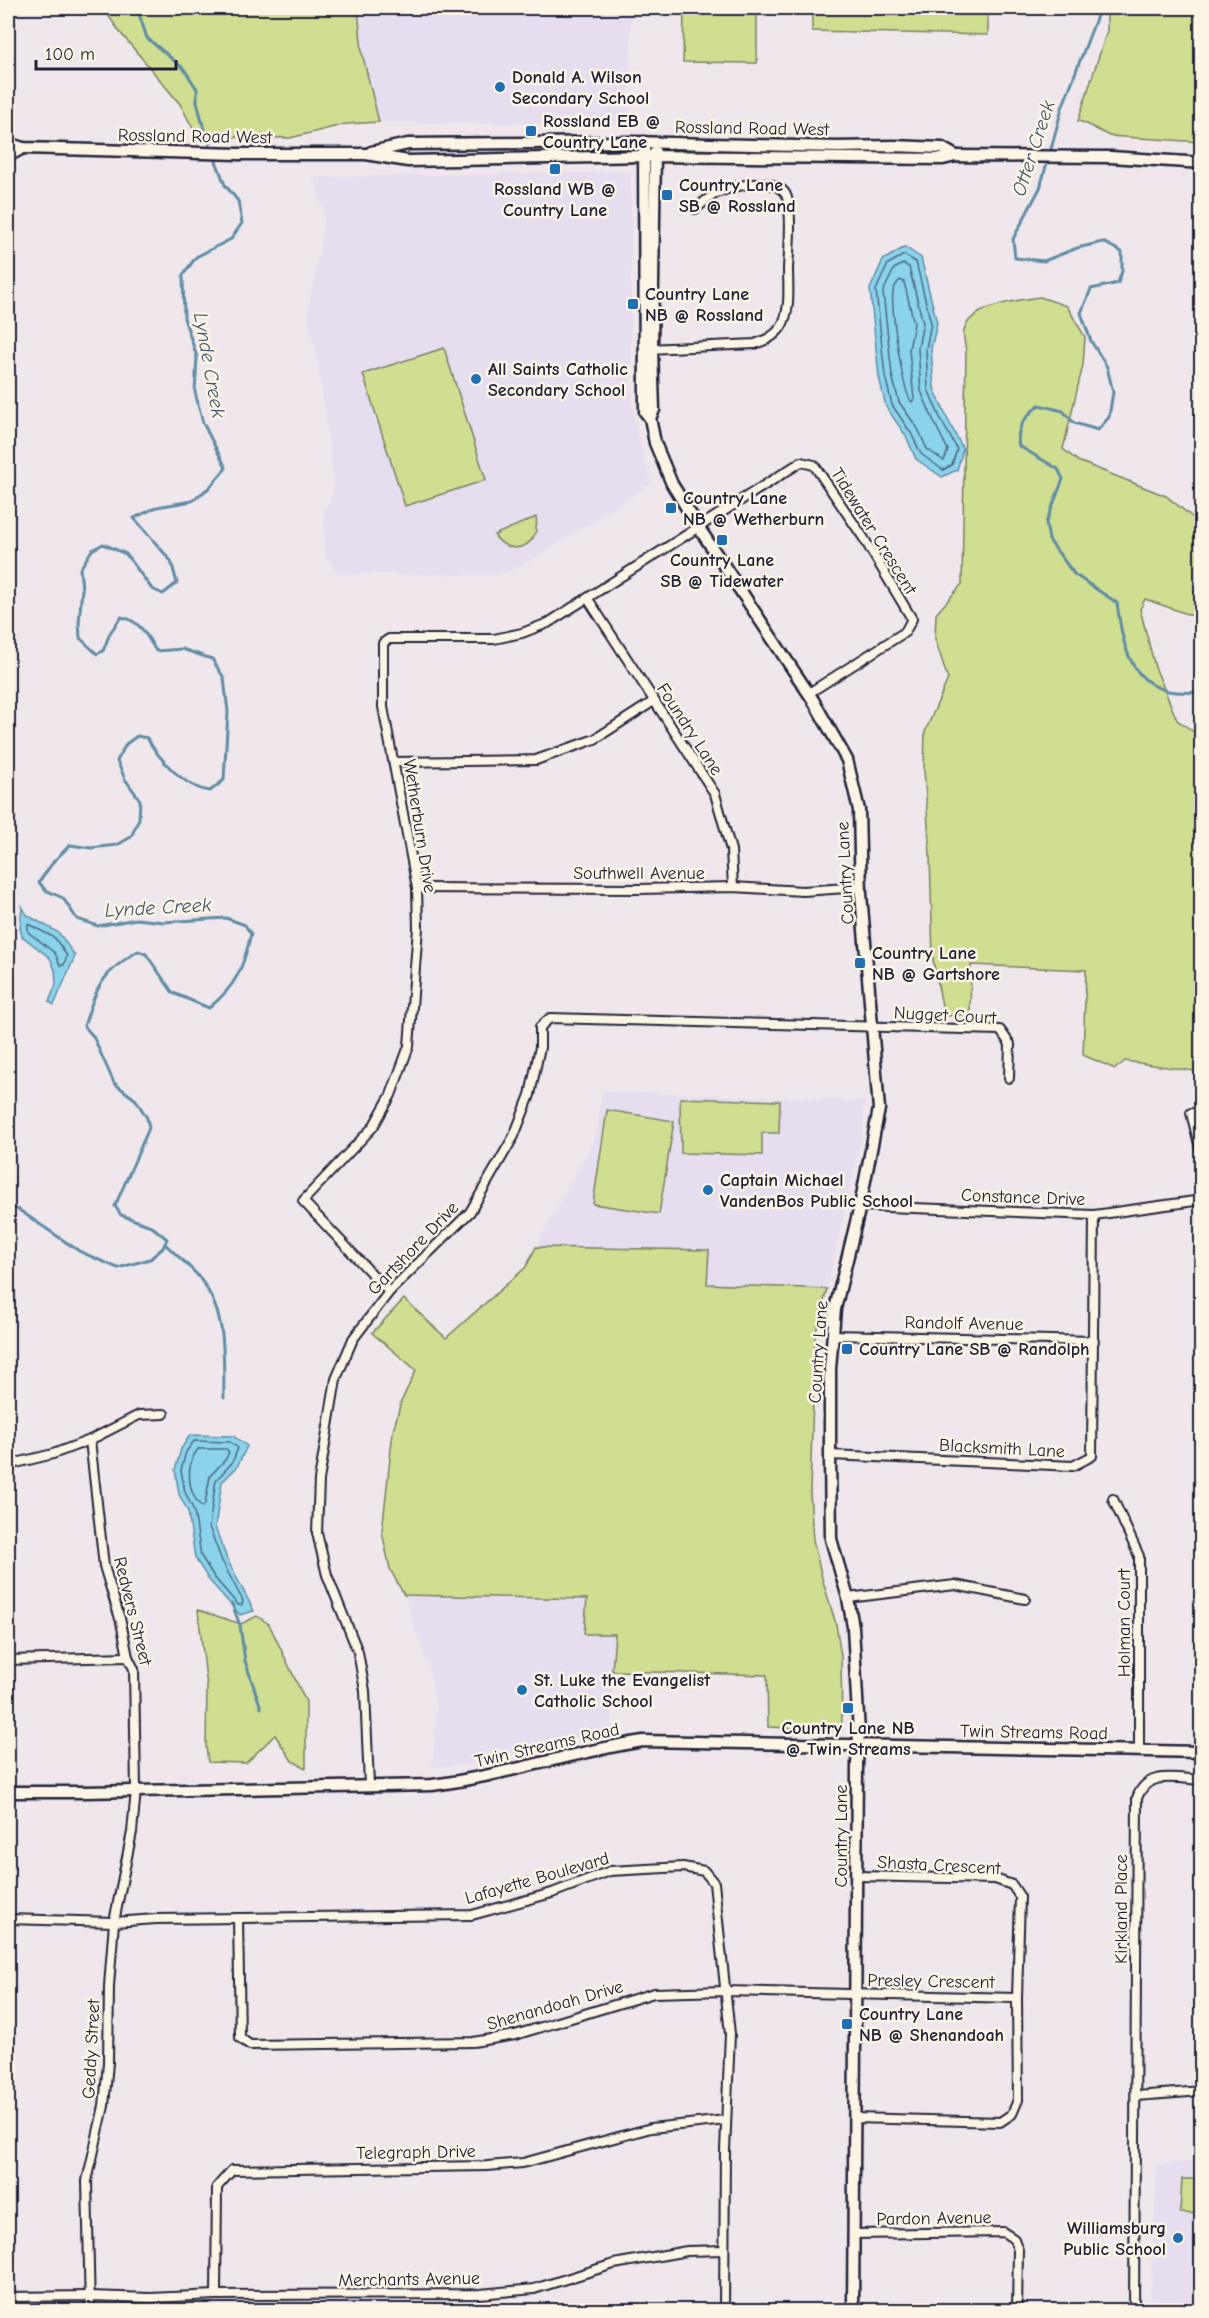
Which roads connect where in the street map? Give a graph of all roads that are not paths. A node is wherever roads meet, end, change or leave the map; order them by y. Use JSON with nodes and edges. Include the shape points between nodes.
{"nodes":[{"id":1,"x":649,"y":142,"type":"junction"},
{"id":2,"x":8,"y":143,"type":"edge"},
{"id":3,"x":23,"y":148,"type":"junction"},
{"id":4,"x":366,"y":154,"type":"junction"},
{"id":5,"x":8,"y":156,"type":"edge"},
{"id":6,"x":649,"y":156,"type":"junction"},
{"id":7,"x":956,"y":156,"type":"junction"},
{"id":8,"x":1202,"y":163,"type":"edge"},
{"id":9,"x":695,"y":209,"type":"dead end"},
{"id":10,"x":648,"y":349,"type":"junction"},
{"id":11,"x":699,"y":528,"type":"junction"},
{"id":12,"x":588,"y":599,"type":"junction"},
{"id":13,"x":809,"y":693,"type":"junction"},
{"id":14,"x":654,"y":701,"type":"junction"},
{"id":15,"x":394,"y":762,"type":"junction"},
{"id":16,"x":861,"y":886,"type":"junction"},
{"id":17,"x":733,"y":887,"type":"junction"},
{"id":18,"x":417,"y":888,"type":"junction"},
{"id":19,"x":873,"y":1026,"type":"junction"},
{"id":20,"x":1009,"y":1078,"type":"dead end"},
{"id":21,"x":1191,"y":1113,"type":"dead end"},
{"id":22,"x":1202,"y":1156,"type":"edge"},
{"id":23,"x":1202,"y":1200,"type":"edge"},
{"id":24,"x":860,"y":1206,"type":"junction"},
{"id":25,"x":1094,"y":1215,"type":"junction"},
{"id":26,"x":389,"y":1292,"type":"junction"},
{"id":27,"x":833,"y":1335,"type":"junction"},
{"id":28,"x":1094,"y":1341,"type":"junction"},
{"id":29,"x":164,"y":1414,"type":"dead end"},
{"id":30,"x":90,"y":1440,"type":"junction"},
{"id":31,"x":830,"y":1455,"type":"junction"},
{"id":32,"x":8,"y":1465,"type":"edge"},
{"id":33,"x":1113,"y":1499,"type":"dead end"},
{"id":34,"x":848,"y":1598,"type":"junction"},
{"id":35,"x":1025,"y":1599,"type":"dead end"},
{"id":36,"x":128,"y":1657,"type":"junction"},
{"id":37,"x":8,"y":1660,"type":"edge"},
{"id":38,"x":858,"y":1745,"type":"junction"},
{"id":39,"x":1139,"y":1751,"type":"junction"},
{"id":40,"x":1202,"y":1752,"type":"edge"},
{"id":41,"x":1202,"y":1780,"type":"edge"},
{"id":42,"x":369,"y":1785,"type":"junction"},
{"id":43,"x":136,"y":1790,"type":"junction"},
{"id":44,"x":8,"y":1792,"type":"edge"},
{"id":45,"x":857,"y":1876,"type":"junction"},
{"id":46,"x":238,"y":1918,"type":"junction"},
{"id":47,"x":8,"y":1919,"type":"edge"},
{"id":48,"x":114,"y":1922,"type":"junction"},
{"id":49,"x":725,"y":1991,"type":"junction"},
{"id":50,"x":856,"y":1995,"type":"junction"},
{"id":51,"x":1017,"y":1998,"type":"junction"},
{"id":52,"x":1202,"y":2091,"type":"edge"},
{"id":53,"x":1136,"y":2096,"type":"junction"},
{"id":54,"x":855,"y":2118,"type":"junction"},
{"id":55,"x":726,"y":2120,"type":"junction"},
{"id":56,"x":853,"y":2234,"type":"junction"},
{"id":57,"x":724,"y":2250,"type":"junction"},
{"id":58,"x":216,"y":2295,"type":"junction"},
{"id":59,"x":90,"y":2296,"type":"junction"},
{"id":60,"x":8,"y":2297,"type":"edge"},
{"id":61,"x":90,"y":2310,"type":"edge"},
{"id":62,"x":724,"y":2310,"type":"edge"},
{"id":63,"x":853,"y":2310,"type":"edge"},
{"id":64,"x":1017,"y":2310,"type":"edge"},
{"id":65,"x":1134,"y":2310,"type":"edge"}],
"edges":[{"from":1,"to":4,"type":"street","name":"Rossland Road West","via":[[408,144]]},
{"from":1,"to":6,"type":"street","name":"Country Lane"},
{"from":1,"to":7,"type":"street","name":"Rossland Road West","via":[[942,148]]},
{"from":2,"to":3,"type":"street","name":"Rossland Road West"},
{"from":3,"to":4,"type":"street","name":"Rossland Road West"},
{"from":3,"to":5,"type":"street","name":"Rossland Road West"},
{"from":4,"to":6,"type":"street","name":"Rossland Road West","via":[[408,161]]},
{"from":6,"to":7,"type":"street","name":"Rossland Road West"},
{"from":6,"to":10,"type":"street","name":"Country Lane"},
{"from":7,"to":8,"type":"street","name":"Rossland Road West"},
{"from":9,"to":10,"type":"street","via":[[715,194],[738,186],[776,186],[786,195],[790,223],[787,310],[782,326],[770,339],[755,344]]},
{"from":10,"to":11,"type":"street","name":"Country Lane","via":[[654,410],[650,418],[655,443],[672,484]]},
{"from":11,"to":12,"type":"street","name":"Wetherburn Drive"},
{"from":11,"to":13,"type":"street","name":"Country Lane"},
{"from":11,"to":13,"type":"street","name":"Tidewater Crescent","via":[[801,462],[814,465],[857,528],[912,619],[905,632]]},
{"from":12,"to":14,"type":"street","name":"Foundry Lane"},
{"from":12,"to":15,"type":"street","name":"Wetherburn Drive","via":[[548,623],[522,633],[494,639],[389,639],[383,643],[383,707]]},
{"from":13,"to":16,"type":"street","name":"Country Lane","via":[[847,760],[859,810]]},
{"from":14,"to":15,"type":"street","via":[[595,739],[536,760]]},
{"from":14,"to":17,"type":"street","name":"Foundry Lane","via":[[715,794],[732,850]]},
{"from":15,"to":18,"type":"street","name":"Wetherburn Drive"},
{"from":16,"to":17,"type":"street","name":"Southwell Avenue","via":[[803,891]]},
{"from":16,"to":19,"type":"street","name":"Country Lane"},
{"from":17,"to":18,"type":"street","name":"Southwell Avenue"},
{"from":18,"to":26,"type":"street","name":"Wetherburn Drive","via":[[418,928],[409,1046],[391,1095],[373,1127],[303,1201]]},
{"from":19,"to":20,"type":"street","name":"Nugget Court","via":[[1000,1030],[1010,1044]]},
{"from":19,"to":24,"type":"street","name":"Country Lane","via":[[879,1109]]},
{"from":19,"to":26,"type":"street","name":"Gartshore Drive","via":[[550,1018],[540,1027],[530,1095],[514,1136],[470,1212]]},
{"from":21,"to":22,"type":"street"},
{"from":23,"to":25,"type":"street"},
{"from":24,"to":25,"type":"street","name":"Constance Drive"},
{"from":24,"to":27,"type":"street","name":"Country Lane","via":[[835,1310]]},
{"from":25,"to":28,"type":"street","name":"Constance Drive"},
{"from":26,"to":42,"type":"street","name":"Gartshore Drive","via":[[353,1339],[336,1379],[319,1480],[317,1533],[327,1575],[357,1652],[365,1691]]},
{"from":27,"to":28,"type":"street","name":"Randolf Avenue"},
{"from":27,"to":31,"type":"street","name":"Country Lane"},
{"from":28,"to":31,"type":"street","name":"Blacksmith Lane","via":[[1092,1456],[1073,1466]]},
{"from":29,"to":30,"type":"street","via":[[139,1415]]},
{"from":30,"to":32,"type":"street"},
{"from":30,"to":36,"type":"street","name":"Redvers Street","via":[[104,1566]]},
{"from":31,"to":34,"type":"street","name":"Country Lane","via":[[831,1539]]},
{"from":33,"to":39,"type":"street","name":"Holman Court","via":[[1139,1557]]},
{"from":34,"to":35,"type":"street","via":[[956,1585]]},
{"from":34,"to":38,"type":"street","name":"Country Lane","via":[[853,1627]]},
{"from":36,"to":37,"type":"street"},
{"from":36,"to":43,"type":"street","name":"Redvers Street","via":[[134,1669]]},
{"from":38,"to":39,"type":"street","name":"Twin Streams Road"},
{"from":38,"to":42,"type":"street","name":"Twin Streams Road","via":[[643,1741],[599,1747],[467,1781]]},
{"from":38,"to":45,"type":"street","name":"Country Lane"},
{"from":39,"to":40,"type":"street","name":"Twin Streams Road"},
{"from":41,"to":53,"type":"street","name":"Kirkland Place","via":[[1150,1779],[1137,1798]]},
{"from":42,"to":43,"type":"street","name":"Twin Streams Road"},
{"from":43,"to":44,"type":"street","name":"Twin Streams Road"},
{"from":43,"to":48,"type":"street","name":"Geddy Street"},
{"from":45,"to":50,"type":"street","name":"Country Lane"},
{"from":45,"to":51,"type":"street","name":"Shasta Crescent","via":[[995,1879],[1012,1885],[1020,1897]]},
{"from":46,"to":48,"type":"street","name":"Lafayette Boulevard"},
{"from":46,"to":49,"type":"street","name":"Lafayette Boulevard","via":[[472,1915],[552,1893],[610,1871],[683,1867],[704,1872],[714,1883]]},
{"from":46,"to":49,"type":"street","name":"Shenandoah Drive","via":[[240,2038],[250,2045],[473,2042],[515,2035],[654,1993]]},
{"from":47,"to":48,"type":"street","name":"Lafayette Boulevard"},
{"from":48,"to":59,"type":"street","name":"Geddy Street","via":[[104,2106],[87,2181]]},
{"from":49,"to":50,"type":"street","name":"Shenandoah Drive"},
{"from":49,"to":55,"type":"street","name":"Lafayette Boulevard","via":[[730,2034]]},
{"from":50,"to":51,"type":"street","name":"Presley Crescent"},
{"from":50,"to":54,"type":"street","name":"Country Lane"},
{"from":51,"to":54,"type":"street","name":"Presley Crescent","via":[[1018,2100],[1012,2114],[1000,2122]]},
{"from":52,"to":53,"type":"street"},
{"from":53,"to":65,"type":"street","name":"Kirkland Place"},
{"from":54,"to":56,"type":"street","name":"Country Lane"},
{"from":55,"to":57,"type":"street","name":"Lafayette Boulevard"},
{"from":55,"to":58,"type":"street","name":"Telegraph Drive","via":[[651,2128],[523,2163],[232,2170],[217,2187]]},
{"from":56,"to":63,"type":"street","name":"Country Lane"},
{"from":56,"to":64,"type":"street","name":"Pardon Avenue","via":[[1003,2232],[1014,2239],[1017,2250]]},
{"from":57,"to":58,"type":"street","name":"Merchants Avenue","via":[[687,2251],[614,2264],[534,2289],[480,2294]]},
{"from":57,"to":62,"type":"street","name":"Lafayette Boulevard"},
{"from":58,"to":59,"type":"street","name":"Merchants Avenue"},
{"from":59,"to":60,"type":"street","name":"Merchants Avenue"},
{"from":59,"to":61,"type":"street","name":"Geddy Street"}]}
